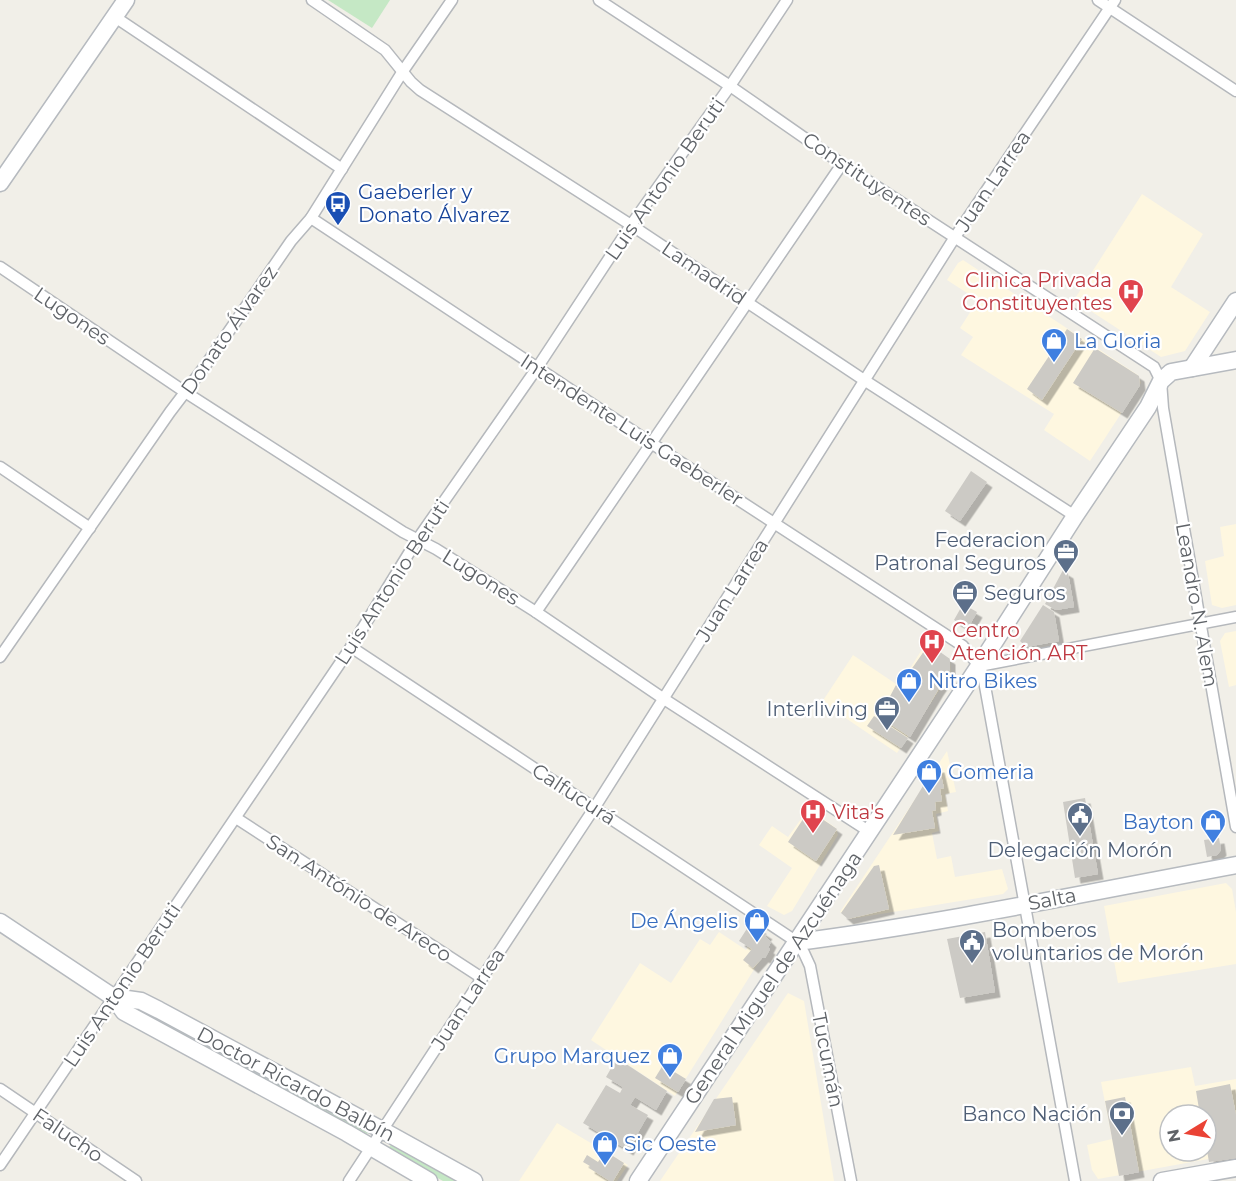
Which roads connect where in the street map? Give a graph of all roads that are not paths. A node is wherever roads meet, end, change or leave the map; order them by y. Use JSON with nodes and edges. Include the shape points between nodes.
{"nodes":[{"id":1,"x":126,"y":0,"type":"edge"},
{"id":2,"x":312,"y":0,"type":"edge"},
{"id":3,"x":452,"y":0,"type":"edge"},
{"id":4,"x":599,"y":0,"type":"edge"},
{"id":5,"x":787,"y":0,"type":"edge"},
{"id":6,"x":1098,"y":0,"type":"edge"},
{"id":7,"x":1112,"y":4,"type":"edge"},
{"id":8,"x":115,"y":17,"type":"junction"},
{"id":9,"x":403,"y":71,"type":"junction"},
{"id":10,"x":730,"y":86,"type":"junction"},
{"id":11,"x":1236,"y":91,"type":"edge"},
{"id":12,"x":842,"y":164,"type":"junction"},
{"id":13,"x":342,"y":169,"type":"junction"},
{"id":14,"x":0,"y":183,"type":"edge"},
{"id":15,"x":311,"y":218,"type":"junction"},
{"id":16,"x":631,"y":225,"type":"junction"},
{"id":17,"x":955,"y":237,"type":"junction"},
{"id":18,"x":0,"y":267,"type":"edge"},
{"id":19,"x":1236,"y":301,"type":"edge"},
{"id":20,"x":747,"y":302,"type":"junction"},
{"id":21,"x":1236,"y":360,"type":"edge"},
{"id":22,"x":537,"y":368,"type":"junction"},
{"id":23,"x":1192,"y":368,"type":"junction"},
{"id":24,"x":864,"y":380,"type":"junction"},
{"id":25,"x":1161,"y":381,"type":"junction"},
{"id":26,"x":185,"y":392,"type":"junction"},
{"id":27,"x":651,"y":443,"type":"junction"},
{"id":28,"x":0,"y":466,"type":"edge"},
{"id":29,"x":1076,"y":516,"type":"junction"},
{"id":30,"x":774,"y":524,"type":"junction"},
{"id":31,"x":90,"y":528,"type":"junction"},
{"id":32,"x":417,"y":540,"type":"junction"},
{"id":33,"x":536,"y":612,"type":"junction"},
{"id":34,"x":1236,"y":617,"type":"edge"},
{"id":35,"x":1200,"y":624,"type":"junction"},
{"id":36,"x":5,"y":640,"type":"edge"},
{"id":37,"x":351,"y":647,"type":"junction"},
{"id":38,"x":0,"y":657,"type":"edge"},
{"id":39,"x":979,"y":666,"type":"junction"},
{"id":40,"x":664,"y":699,"type":"junction"},
{"id":41,"x":596,"y":807,"type":"junction"},
{"id":42,"x":236,"y":818,"type":"junction"},
{"id":43,"x":1236,"y":827,"type":"edge"},
{"id":44,"x":870,"y":832,"type":"junction"},
{"id":45,"x":1236,"y":865,"type":"edge"},
{"id":46,"x":1025,"y":904,"type":"junction"},
{"id":47,"x":0,"y":922,"type":"edge"},
{"id":48,"x":797,"y":942,"type":"junction"},
{"id":49,"x":482,"y":978,"type":"junction"},
{"id":50,"x":113,"y":997,"type":"junction"},
{"id":51,"x":0,"y":1089,"type":"edge"},
{"id":52,"x":35,"y":1113,"type":"junction"},
{"id":53,"x":382,"y":1130,"type":"junction"},
{"id":54,"x":371,"y":1147,"type":"junction"},
{"id":55,"x":0,"y":1165,"type":"edge"},
{"id":56,"x":1236,"y":1168,"type":"edge"},
{"id":57,"x":136,"y":1181,"type":"edge"},
{"id":58,"x":349,"y":1181,"type":"edge"},
{"id":59,"x":429,"y":1181,"type":"edge"},
{"id":60,"x":474,"y":1181,"type":"edge"},
{"id":61,"x":638,"y":1181,"type":"edge"},
{"id":62,"x":851,"y":1181,"type":"edge"},
{"id":63,"x":1075,"y":1181,"type":"edge"},
{"id":64,"x":1162,"y":1181,"type":"edge"}],
"edges":[{"from":1,"to":8,"type":"street"},
{"from":2,"to":9,"type":"street","name":"Lamadrid","via":[[385,50]]},
{"from":3,"to":9,"type":"street","name":"Donato Álvarez"},
{"from":4,"to":10,"type":"street","name":"Constituyentes"},
{"from":5,"to":10,"type":"street","name":"Luis Antonio Beruti"},
{"from":6,"to":7,"type":"street"},
{"from":7,"to":11,"type":"street"},
{"from":7,"to":17,"type":"street","name":"Juan Larrea"},
{"from":8,"to":13,"type":"street"},
{"from":8,"to":14,"type":"street"},
{"from":9,"to":13,"type":"street","name":"Donato Álvarez"},
{"from":9,"to":16,"type":"street","name":"Lamadrid","via":[[420,90]]},
{"from":10,"to":12,"type":"street","name":"Constituyentes"},
{"from":10,"to":16,"type":"street","name":"Luis Antonio Beruti"},
{"from":12,"to":17,"type":"street","name":"Constituyentes"},
{"from":12,"to":20,"type":"street"},
{"from":13,"to":15,"type":"street","name":"Donato Álvarez"},
{"from":15,"to":22,"type":"street","name":"Intendente Luis Gaeberler"},
{"from":15,"to":26,"type":"street","name":"Donato Álvarez"},
{"from":16,"to":20,"type":"street","name":"Lamadrid"},
{"from":16,"to":22,"type":"street","name":"Luis Antonio Beruti"},
{"from":17,"to":24,"type":"street","name":"Juan Larrea"},
{"from":17,"to":25,"type":"street","name":"Constituyentes","via":[[1154,367]]},
{"from":18,"to":26,"type":"street","name":"Lugones"},
{"from":19,"to":23,"type":"street"},
{"from":20,"to":24,"type":"street","name":"Lamadrid"},
{"from":20,"to":27,"type":"street"},
{"from":21,"to":23,"type":"street"},
{"from":22,"to":27,"type":"street","name":"Intendente Luis Gaeberler"},
{"from":22,"to":32,"type":"street","name":"Luis Antonio Beruti"},
{"from":23,"to":25,"type":"street","via":[[1172,372]]},
{"from":24,"to":29,"type":"street","name":"Lamadrid"},
{"from":24,"to":30,"type":"street","name":"Juan Larrea"},
{"from":25,"to":29,"type":"street","name":"General Miguel de Azcuénaga"},
{"from":25,"to":35,"type":"street","name":"Leandro N. Alem"},
{"from":26,"to":31,"type":"street","name":"Donato Álvarez"},
{"from":26,"to":32,"type":"street","name":"Lugones"},
{"from":27,"to":30,"type":"street","name":"Intendente Luis Gaeberler"},
{"from":27,"to":33,"type":"street"},
{"from":28,"to":31,"type":"street"},
{"from":29,"to":39,"type":"street","name":"General Miguel de Azcuénaga"},
{"from":30,"to":39,"type":"street","name":"Intendente Luis Gaeberler","via":[[963,646]]},
{"from":30,"to":40,"type":"street","name":"Juan Larrea"},
{"from":31,"to":36,"type":"street","name":"Donato Álvarez"},
{"from":32,"to":33,"type":"street","name":"Lugones"},
{"from":32,"to":37,"type":"street","name":"Luis Antonio Beruti"},
{"from":33,"to":40,"type":"street","name":"Lugones"},
{"from":34,"to":35,"type":"street"},
{"from":35,"to":39,"type":"street"},
{"from":35,"to":43,"type":"street","name":"Leandro N. Alem"},
{"from":36,"to":38,"type":"street","name":"Donato Álvarez"},
{"from":37,"to":41,"type":"street","name":"Calfucurá"},
{"from":37,"to":42,"type":"street","name":"Luis Antonio Beruti"},
{"from":39,"to":44,"type":"street","name":"General Miguel de Azcuénaga"},
{"from":39,"to":46,"type":"street"},
{"from":40,"to":41,"type":"street","name":"Juan Larrea"},
{"from":40,"to":44,"type":"street","name":"Lugones"},
{"from":41,"to":48,"type":"street","name":"Calfucurá"},
{"from":41,"to":49,"type":"street","name":"Juan Larrea"},
{"from":42,"to":49,"type":"street","name":"San António de Areco"},
{"from":42,"to":50,"type":"street","name":"Luis Antonio Beruti"},
{"from":44,"to":48,"type":"street","name":"General Miguel de Azcuénaga"},
{"from":45,"to":46,"type":"street","name":"Salta"},
{"from":46,"to":48,"type":"street","name":"Salta"},
{"from":46,"to":63,"type":"street"},
{"from":47,"to":50,"type":"street","name":"Doctor Ricardo Balbín"},
{"from":48,"to":61,"type":"street","name":"General Miguel de Azcuénaga"},
{"from":48,"to":62,"type":"street","name":"Tucumán","via":[[810,966]]},
{"from":49,"to":53,"type":"street","name":"Juan Larrea"},
{"from":50,"to":52,"type":"street","name":"Luis Antonio Beruti"},
{"from":50,"to":53,"type":"street","name":"Doctor Ricardo Balbín","via":[[141,1001]]},
{"from":50,"to":54,"type":"street","name":"Doctor Ricardo Balbín","via":[[124,1012]]},
{"from":51,"to":52,"type":"street","name":"Falucho"},
{"from":52,"to":55,"type":"street","name":"Luis Antonio Beruti"},
{"from":52,"to":57,"type":"street","name":"Falucho"},
{"from":53,"to":54,"type":"street","name":"Juan Larrea"},
{"from":53,"to":60,"type":"street","name":"Doctor Ricardo Balbín"},
{"from":54,"to":58,"type":"street","name":"Juan Larrea"},
{"from":54,"to":59,"type":"street","name":"Doctor Ricardo Balbín"},
{"from":56,"to":64,"type":"street"}]}
